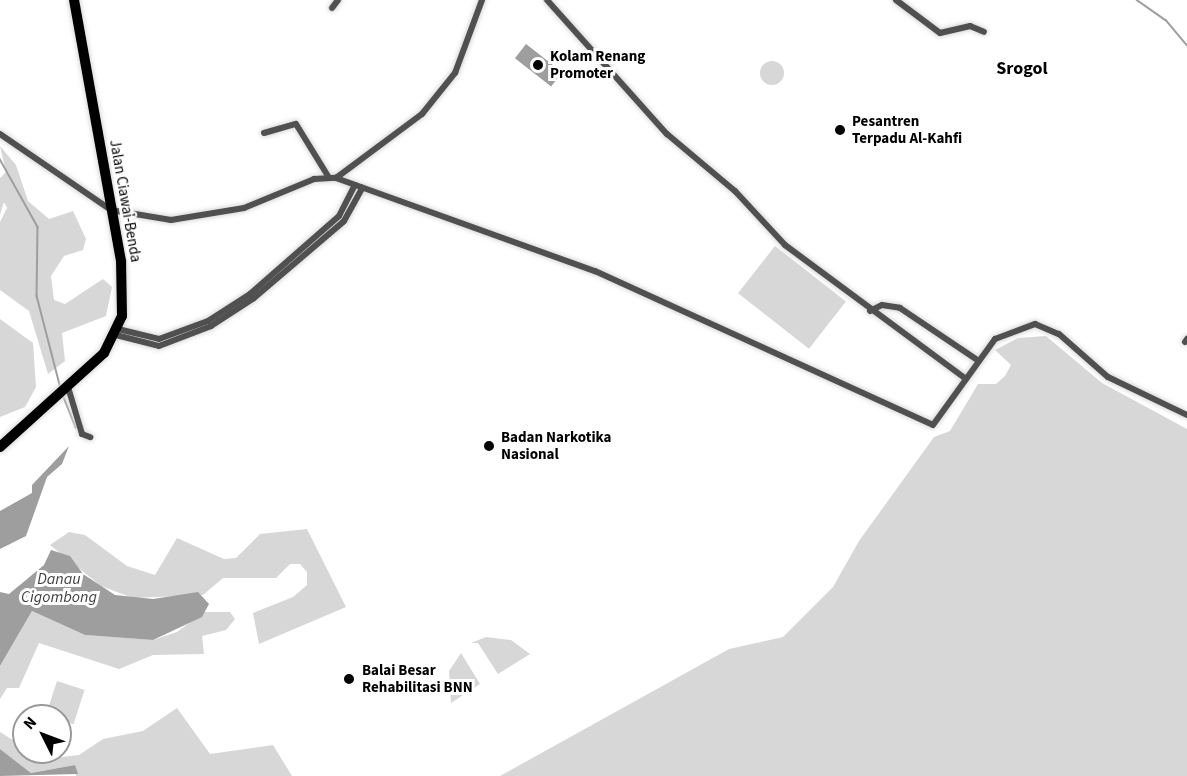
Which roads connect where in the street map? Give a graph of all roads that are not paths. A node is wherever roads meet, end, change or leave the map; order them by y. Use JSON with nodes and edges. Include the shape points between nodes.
{"nodes":[{"id":1,"x":74,"y":0,"type":"edge"},
{"id":2,"x":338,"y":0,"type":"edge"},
{"id":3,"x":482,"y":0,"type":"edge"},
{"id":4,"x":547,"y":0,"type":"edge"},
{"id":5,"x":896,"y":0,"type":"edge"},
{"id":6,"x":332,"y":8,"type":"dead end"},
{"id":7,"x":984,"y":32,"type":"dead end"},
{"id":8,"x":264,"y":133,"type":"dead end"},
{"id":9,"x":0,"y":134,"type":"edge"},
{"id":10,"x":328,"y":176,"type":"junction"},
{"id":11,"x":336,"y":177,"type":"junction"},
{"id":12,"x":359,"y":187,"type":"junction"},
{"id":13,"x":111,"y":210,"type":"junction"},
{"id":14,"x":870,"y":311,"type":"junction"},
{"id":15,"x":117,"y":332,"type":"junction"},
{"id":16,"x":979,"y":361,"type":"junction"},
{"id":17,"x":966,"y":380,"type":"junction"},
{"id":18,"x":67,"y":388,"type":"junction"},
{"id":19,"x":1187,"y":415,"type":"edge"},
{"id":20,"x":90,"y":437,"type":"dead end"},
{"id":21,"x":0,"y":447,"type":"edge"}],
"edges":[{"from":1,"to":13,"type":"highway","name":"Jalan Ciawai-Benda"},
{"from":2,"to":6,"type":"street"},
{"from":3,"to":11,"type":"street","via":[[442,95]]},
{"from":4,"to":14,"type":"street","via":[[673,140],[735,191],[785,245]]},
{"from":5,"to":7,"type":"street","via":[[940,33],[970,26]]},
{"from":8,"to":10,"type":"street","via":[[296,124]]},
{"from":9,"to":13,"type":"street"},
{"from":10,"to":11,"type":"street"},
{"from":10,"to":13,"type":"street","via":[[218,215],[171,220]]},
{"from":11,"to":12,"type":"street"},
{"from":12,"to":15,"type":"street","via":[[339,216],[250,294],[175,336],[159,339]]},
{"from":12,"to":17,"type":"street","via":[[526,244],[689,311],[933,425]]},
{"from":13,"to":15,"type":"highway","name":"Jalan Ciawai-Benda","via":[[124,290]]},
{"from":14,"to":16,"type":"street","via":[[882,305],[900,308]]},
{"from":14,"to":17,"type":"street"},
{"from":15,"to":18,"type":"highway"},
{"from":16,"to":17,"type":"street"},
{"from":16,"to":19,"type":"street","via":[[998,336],[1041,324],[1108,378]]},
{"from":18,"to":20,"type":"street","via":[[82,434]]},
{"from":18,"to":21,"type":"highway"}]}
